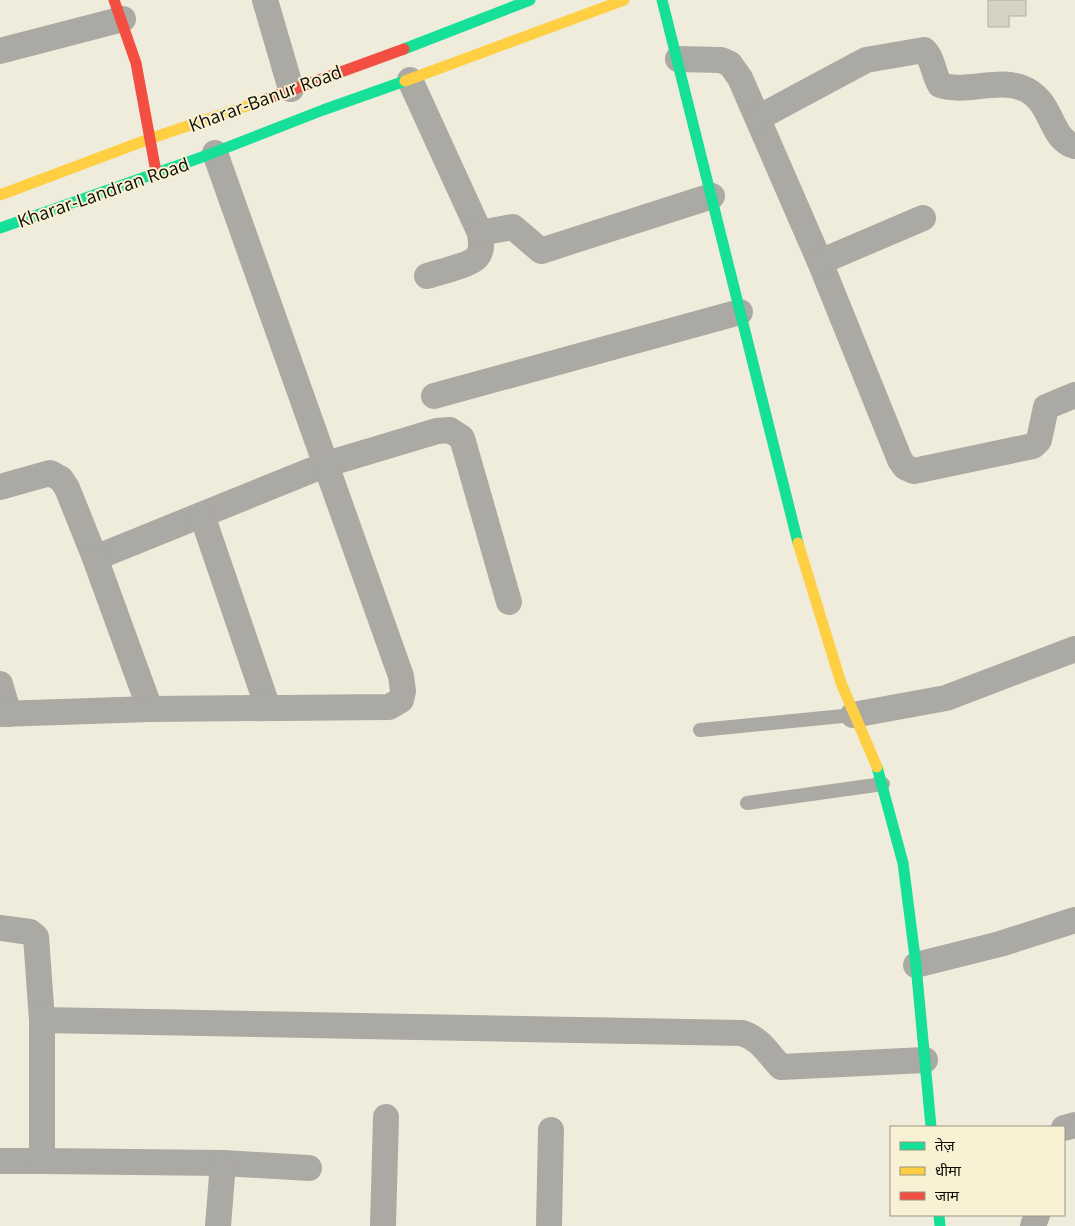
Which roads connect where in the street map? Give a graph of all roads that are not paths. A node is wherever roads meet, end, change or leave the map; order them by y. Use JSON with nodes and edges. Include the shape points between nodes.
{"nodes":[{"id":1,"x":265,"y":0,"type":"edge"},
{"id":2,"x":530,"y":0,"type":"edge"},
{"id":3,"x":624,"y":0,"type":"edge"},
{"id":4,"x":662,"y":0,"type":"edge"},
{"id":5,"x":119,"y":9,"type":"edge"},
{"id":6,"x":0,"y":51,"type":"edge"},
{"id":7,"x":678,"y":59,"type":"junction"},
{"id":8,"x":410,"y":80,"type":"junction"},
{"id":9,"x":291,"y":89,"type":"junction"},
{"id":10,"x":758,"y":118,"type":"junction"},
{"id":11,"x":149,"y":138,"type":"junction"},
{"id":12,"x":1075,"y":146,"type":"edge"},
{"id":13,"x":210,"y":154,"type":"junction"},
{"id":14,"x":156,"y":172,"type":"junction"},
{"id":15,"x":0,"y":195,"type":"edge"},
{"id":16,"x":712,"y":196,"type":"junction"},
{"id":17,"x":923,"y":218,"type":"dead end"},
{"id":18,"x":0,"y":228,"type":"edge"},
{"id":19,"x":480,"y":233,"type":"junction"},
{"id":20,"x":820,"y":262,"type":"junction"},
{"id":21,"x":428,"y":276,"type":"dead end"},
{"id":22,"x":740,"y":312,"type":"junction"},
{"id":23,"x":1075,"y":395,"type":"edge"},
{"id":24,"x":434,"y":396,"type":"dead end"},
{"id":25,"x":327,"y":464,"type":"junction"},
{"id":26,"x":0,"y":487,"type":"edge"},
{"id":27,"x":202,"y":515,"type":"junction"},
{"id":28,"x":95,"y":558,"type":"junction"},
{"id":29,"x":508,"y":602,"type":"dead end"},
{"id":30,"x":1075,"y":649,"type":"edge"},
{"id":31,"x":0,"y":684,"type":"edge"},
{"id":32,"x":268,"y":708,"type":"junction"},
{"id":33,"x":150,"y":709,"type":"junction"},
{"id":34,"x":5,"y":714,"type":"edge"},
{"id":35,"x":853,"y":715,"type":"junction"},
{"id":36,"x":700,"y":730,"type":"dead end"},
{"id":37,"x":883,"y":784,"type":"junction"},
{"id":38,"x":747,"y":803,"type":"dead end"},
{"id":39,"x":1075,"y":920,"type":"edge"},
{"id":40,"x":0,"y":928,"type":"edge"},
{"id":41,"x":916,"y":965,"type":"junction"},
{"id":42,"x":42,"y":1020,"type":"junction"},
{"id":43,"x":925,"y":1060,"type":"junction"},
{"id":44,"x":386,"y":1118,"type":"dead end"},
{"id":45,"x":931,"y":1126,"type":"edge"},
{"id":46,"x":551,"y":1130,"type":"dead end"},
{"id":47,"x":0,"y":1161,"type":"edge"},
{"id":48,"x":42,"y":1161,"type":"junction"},
{"id":49,"x":223,"y":1163,"type":"junction"},
{"id":50,"x":309,"y":1168,"type":"dead end"},
{"id":51,"x":218,"y":1226,"type":"edge"},
{"id":52,"x":383,"y":1226,"type":"edge"},
{"id":53,"x":549,"y":1226,"type":"edge"}],
"edges":[{"from":1,"to":9,"type":"street"},
{"from":2,"to":9,"type":"main road","name":"Kharar-Banur Road","via":[[411,47]]},
{"from":3,"to":8,"type":"main road","name":"Kharar-Landran Road"},
{"from":4,"to":7,"type":"main road"},
{"from":5,"to":6,"type":"street"},
{"from":5,"to":11,"type":"main road","via":[[141,86]]},
{"from":7,"to":10,"type":"street","via":[[721,60],[730,64]]},
{"from":7,"to":16,"type":"main road"},
{"from":8,"to":13,"type":"main road","name":"Kharar-Landran Road"},
{"from":8,"to":19,"type":"street"},
{"from":9,"to":11,"type":"main road","name":"Kharar-Banur Road","via":[[240,110]]},
{"from":10,"to":12,"type":"street","via":[[866,60],[924,50],[930,55],[940,85],[950,88],[1011,85],[1034,94],[1048,111],[1058,136],[1065,144]]},
{"from":10,"to":20,"type":"street"},
{"from":11,"to":14,"type":"main road"},
{"from":11,"to":15,"type":"main road","name":"Kharar-Banur Road"},
{"from":13,"to":14,"type":"main road","name":"Kharar-Landran Road"},
{"from":13,"to":25,"type":"street"},
{"from":14,"to":18,"type":"main road","name":"Kharar-Landran Road"},
{"from":16,"to":19,"type":"street","via":[[541,252],[513,227]]},
{"from":16,"to":22,"type":"main road"},
{"from":17,"to":20,"type":"street"},
{"from":19,"to":21,"type":"street","via":[[482,246],[478,257]]},
{"from":20,"to":23,"type":"street","via":[[900,460],[914,471],[1033,446],[1039,440],[1046,407]]},
{"from":22,"to":24,"type":"street"},
{"from":22,"to":35,"type":"main road","via":[[796,536]]},
{"from":25,"to":27,"type":"street"},
{"from":25,"to":29,"type":"street","via":[[437,431],[450,430],[462,438]]},
{"from":25,"to":32,"type":"street","via":[[401,676],[401,700],[389,707]]},
{"from":26,"to":28,"type":"street","via":[[50,473],[61,479]]},
{"from":27,"to":28,"type":"street"},
{"from":27,"to":32,"type":"street"},
{"from":28,"to":33,"type":"street"},
{"from":30,"to":35,"type":"street","via":[[946,698]]},
{"from":31,"to":34,"type":"street"},
{"from":32,"to":33,"type":"street"},
{"from":33,"to":34,"type":"street"},
{"from":35,"to":36,"type":"lane"},
{"from":35,"to":37,"type":"main road"},
{"from":37,"to":38,"type":"lane"},
{"from":37,"to":41,"type":"main road","via":[[903,863]]},
{"from":39,"to":41,"type":"street","via":[[1000,944]]},
{"from":40,"to":42,"type":"street","via":[[30,932],[36,937]]},
{"from":41,"to":43,"type":"main road"},
{"from":42,"to":43,"type":"street","via":[[742,1033],[753,1036],[762,1044],[780,1067]]},
{"from":42,"to":48,"type":"street"},
{"from":43,"to":45,"type":"main road"},
{"from":44,"to":52,"type":"street"},
{"from":46,"to":53,"type":"street"},
{"from":47,"to":48,"type":"street"},
{"from":48,"to":49,"type":"street"},
{"from":49,"to":50,"type":"street"},
{"from":49,"to":51,"type":"street"}]}
